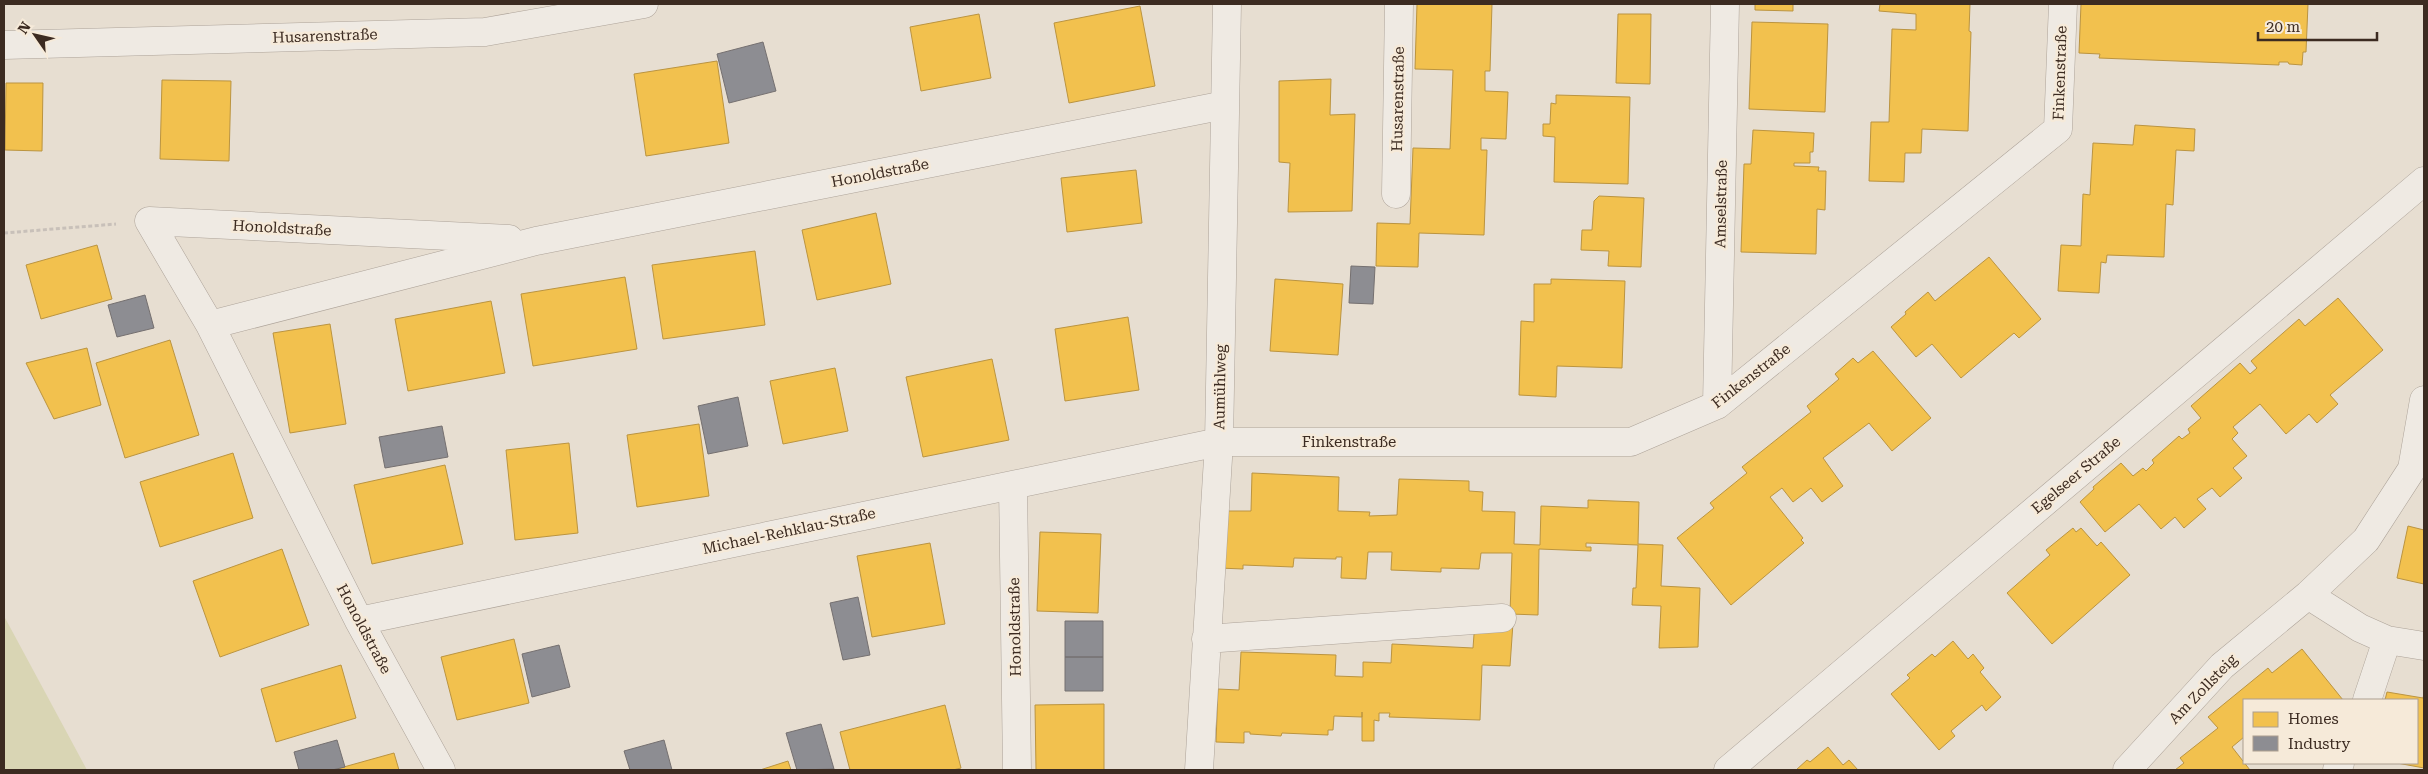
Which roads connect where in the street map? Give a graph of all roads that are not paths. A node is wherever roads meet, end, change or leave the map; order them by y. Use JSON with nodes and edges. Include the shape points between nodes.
{"nodes":[{"id":1,"x":644,"y":4,"type":"edge"},
{"id":2,"x":1227,"y":4,"type":"edge"},
{"id":3,"x":1399,"y":4,"type":"edge"},
{"id":4,"x":1725,"y":4,"type":"edge"},
{"id":5,"x":2063,"y":4,"type":"edge"},
{"id":6,"x":4,"y":45,"type":"edge"},
{"id":7,"x":1225,"y":105,"type":"junction"},
{"id":8,"x":2424,"y":181,"type":"edge"},
{"id":9,"x":1396,"y":194,"type":"dead end"},
{"id":10,"x":536,"y":241,"type":"junction"},
{"id":11,"x":210,"y":325,"type":"junction"},
{"id":12,"x":2424,"y":400,"type":"edge"},
{"id":13,"x":1717,"y":405,"type":"junction"},
{"id":14,"x":1219,"y":442,"type":"junction"},
{"id":15,"x":1013,"y":485,"type":"junction"},
{"id":16,"x":2308,"y":595,"type":"junction"},
{"id":17,"x":1502,"y":618,"type":"dead end"},
{"id":18,"x":359,"y":621,"type":"junction"},
{"id":19,"x":1206,"y":638,"type":"junction"},
{"id":20,"x":2387,"y":640,"type":"junction"},
{"id":21,"x":2424,"y":646,"type":"edge"},
{"id":22,"x":2366,"y":699,"type":"edge"},
{"id":23,"x":441,"y":770,"type":"edge"},
{"id":24,"x":1017,"y":770,"type":"edge"},
{"id":25,"x":1199,"y":770,"type":"edge"},
{"id":26,"x":1728,"y":770,"type":"edge"},
{"id":27,"x":2127,"y":770,"type":"edge"}],
"edges":[{"from":1,"to":6,"type":"street","name":"Husarenstraße","via":[[485,32]]},
{"from":2,"to":7,"type":"street","name":"Aumühlweg"},
{"from":3,"to":9,"type":"street","name":"Husarenstraße"},
{"from":4,"to":13,"type":"street","name":"Amselstraße"},
{"from":5,"to":13,"type":"street","name":"Finkenstraße","via":[[2058,129]]},
{"from":7,"to":10,"type":"street","name":"Honoldstraße"},
{"from":7,"to":14,"type":"street","name":"Aumühlweg"},
{"from":8,"to":26,"type":"street","name":"Egelseer Straße"},
{"from":10,"to":11,"type":"street","name":"Honoldstraße"},
{"from":10,"to":11,"type":"street","name":"Honoldstraße","via":[[149,221]]},
{"from":11,"to":18,"type":"street","name":"Honoldstraße"},
{"from":12,"to":16,"type":"street","name":"Am Zollsteig","via":[[2412,469],[2366,540]]},
{"from":13,"to":14,"type":"street","name":"Finkenstraße","via":[[1631,442]]},
{"from":14,"to":15,"type":"street","name":"Michael-Rehklau-Straße"},
{"from":14,"to":19,"type":"street","name":"Aumühlweg"},
{"from":15,"to":18,"type":"street","name":"Michael-Rehklau-Straße"},
{"from":15,"to":24,"type":"street","name":"Honoldstraße"},
{"from":16,"to":20,"type":"street","via":[[2360,628]]},
{"from":16,"to":27,"type":"street","name":"Am Zollsteig","via":[[2222,666]]},
{"from":17,"to":19,"type":"street"},
{"from":18,"to":23,"type":"street","name":"Honoldstraße"},
{"from":19,"to":25,"type":"street","name":"Aumühlweg"},
{"from":20,"to":21,"type":"street"},
{"from":20,"to":22,"type":"street"}]}
